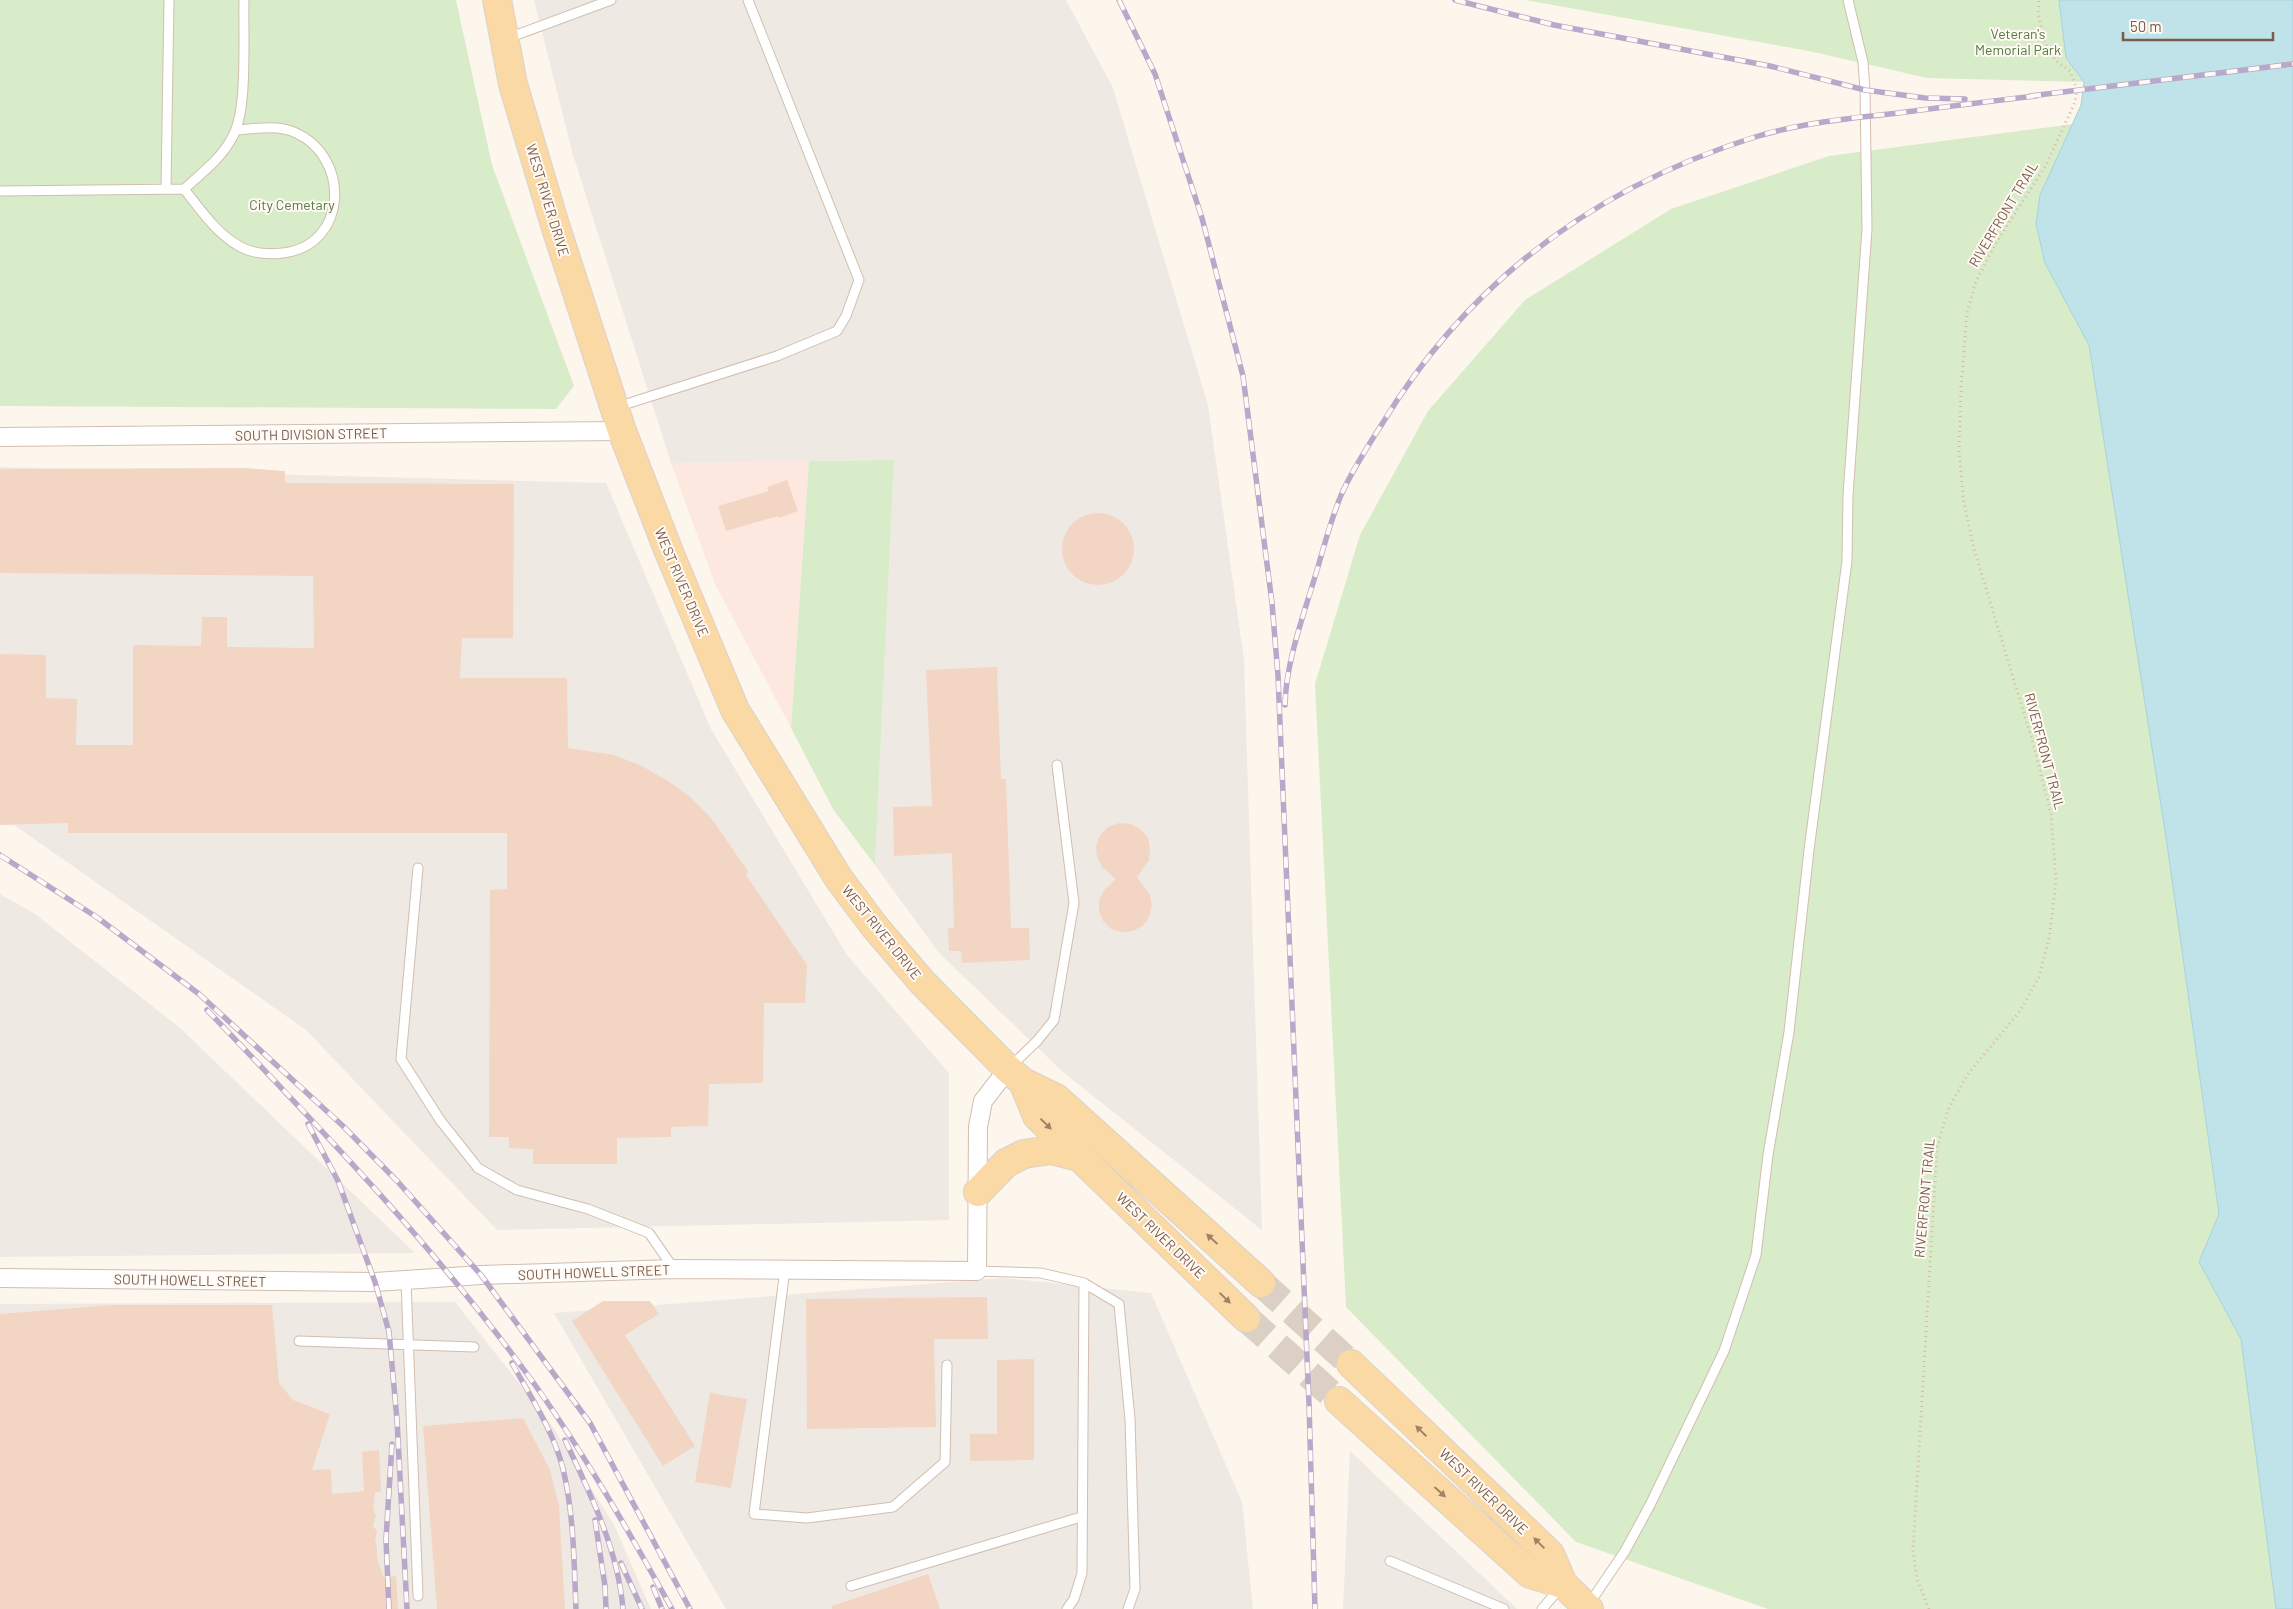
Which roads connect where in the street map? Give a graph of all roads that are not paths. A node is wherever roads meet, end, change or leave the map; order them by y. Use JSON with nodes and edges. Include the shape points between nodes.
{"nodes":[{"id":1,"x":169,"y":0,"type":"edge"},
{"id":2,"x":244,"y":0,"type":"edge"},
{"id":3,"x":497,"y":0,"type":"edge"},
{"id":4,"x":611,"y":0,"type":"edge"},
{"id":5,"x":748,"y":0,"type":"edge"},
{"id":6,"x":1848,"y":0,"type":"edge"},
{"id":7,"x":504,"y":40,"type":"junction"},
{"id":8,"x":236,"y":130,"type":"junction"},
{"id":9,"x":166,"y":188,"type":"junction"},
{"id":10,"x":184,"y":189,"type":"junction"},
{"id":11,"x":0,"y":190,"type":"edge"},
{"id":12,"x":618,"y":419,"type":"junction"},
{"id":13,"x":0,"y":437,"type":"edge"},
{"id":14,"x":1057,"y":765,"type":"dead end"},
{"id":15,"x":418,"y":868,"type":"dead end"},
{"id":16,"x":1015,"y":1075,"type":"junction"},
{"id":17,"x":1079,"y":1156,"type":"junction"},
{"id":18,"x":978,"y":1192,"type":"junction"},
{"id":19,"x":674,"y":1269,"type":"junction"},
{"id":20,"x":785,"y":1269,"type":"junction"},
{"id":21,"x":978,"y":1271,"type":"junction"},
{"id":22,"x":0,"y":1278,"type":"edge"},
{"id":23,"x":406,"y":1281,"type":"junction"},
{"id":24,"x":1084,"y":1283,"type":"junction"},
{"id":25,"x":1261,"y":1283,"type":"tunnel mouth"},
{"id":26,"x":1246,"y":1318,"type":"tunnel mouth"},
{"id":27,"x":299,"y":1341,"type":"dead end"},
{"id":28,"x":408,"y":1344,"type":"junction"},
{"id":29,"x":474,"y":1346,"type":"dead end"},
{"id":30,"x":1351,"y":1364,"type":"tunnel mouth"},
{"id":31,"x":947,"y":1365,"type":"dead end"},
{"id":32,"x":1339,"y":1401,"type":"tunnel mouth"},
{"id":33,"x":1081,"y":1517,"type":"junction"},
{"id":34,"x":1390,"y":1561,"type":"dead end"},
{"id":35,"x":1563,"y":1584,"type":"junction"},
{"id":36,"x":851,"y":1586,"type":"dead end"},
{"id":37,"x":418,"y":1596,"type":"dead end"},
{"id":38,"x":1588,"y":1608,"type":"edge"},
{"id":39,"x":1067,"y":1609,"type":"edge"},
{"id":40,"x":1128,"y":1609,"type":"edge"},
{"id":41,"x":1504,"y":1609,"type":"edge"},
{"id":42,"x":1542,"y":1609,"type":"edge"}],
"edges":[{"from":1,"to":9,"type":"lane"},
{"from":2,"to":8,"type":"lane","via":[[241,117]]},
{"from":3,"to":7,"type":"main road","name":"WEST RIVER DRIVE"},
{"from":4,"to":7,"type":"lane"},
{"from":5,"to":12,"type":"lane","via":[[859,280],[837,331]]},
{"from":6,"to":38,"type":"lane","via":[[1863,62],[1867,229],[1848,495],[1847,561],[1808,850],[1789,1032],[1768,1155],[1756,1255],[1724,1351],[1650,1505]]},
{"from":7,"to":12,"type":"main road","name":"WEST RIVER DRIVE","via":[[513,84]]},
{"from":8,"to":10,"type":"lane","via":[[218,159]]},
{"from":8,"to":10,"type":"lane","via":[[276,128],[296,132],[314,144],[325,158],[335,203],[328,225],[316,242],[295,252],[257,254],[221,234]]},
{"from":9,"to":10,"type":"lane"},
{"from":9,"to":11,"type":"lane"},
{"from":12,"to":13,"type":"street","name":"SOUTH DIVISION STREET"},
{"from":12,"to":16,"type":"main road","name":"WEST RIVER DRIVE","via":[[735,710],[839,879],[869,919],[923,983]]},
{"from":14,"to":16,"type":"lane","via":[[1074,903],[1054,1020]]},
{"from":15,"to":19,"type":"lane","via":[[401,1059],[440,1120],[478,1168],[517,1190],[588,1209],[649,1233]]},
{"from":16,"to":17,"type":"main road","name":"WEST RIVER DRIVE","one_way":true,"via":[[1038,1116]]},
{"from":16,"to":18,"type":"street","via":[[983,1101],[978,1127]]},
{"from":25,"to":16,"type":"main road","name":"WEST RIVER DRIVE","one_way":true,"via":[[1056,1098]]},
{"from":17,"to":18,"type":"main road","via":[[1051,1150],[1024,1154],[1006,1163]]},
{"from":17,"to":26,"type":"main road","name":"WEST RIVER DRIVE","one_way":true},
{"from":18,"to":21,"type":"street"},
{"from":19,"to":20,"type":"street","name":"SOUTH HOWELL STREET"},
{"from":19,"to":23,"type":"street","name":"SOUTH HOWELL STREET","via":[[481,1275]]},
{"from":20,"to":21,"type":"street","name":"SOUTH HOWELL STREET"},
{"from":20,"to":31,"type":"lane","via":[[754,1514],[808,1518],[893,1506],[945,1462]]},
{"from":21,"to":24,"type":"lane","via":[[1041,1273]]},
{"from":22,"to":23,"type":"street","name":"SOUTH HOWELL STREET"},
{"from":23,"to":28,"type":"lane"},
{"from":24,"to":33,"type":"lane"},
{"from":24,"to":40,"type":"lane","via":[[1119,1304],[1130,1419],[1135,1589]]},
{"from":27,"to":28,"type":"lane"},
{"from":28,"to":29,"type":"lane"},
{"from":28,"to":37,"type":"lane"},
{"from":35,"to":30,"type":"main road","name":"WEST RIVER DRIVE","one_way":true,"via":[[1550,1554]]},
{"from":32,"to":35,"type":"main road","name":"WEST RIVER DRIVE","one_way":true,"via":[[1530,1574]]},
{"from":33,"to":36,"type":"lane"},
{"from":33,"to":39,"type":"lane","via":[[1082,1573],[1074,1599]]},
{"from":34,"to":41,"type":"lane"},
{"from":35,"to":38,"type":"main road","name":"WEST RIVER DRIVE"},
{"from":35,"to":42,"type":"lane"}]}
